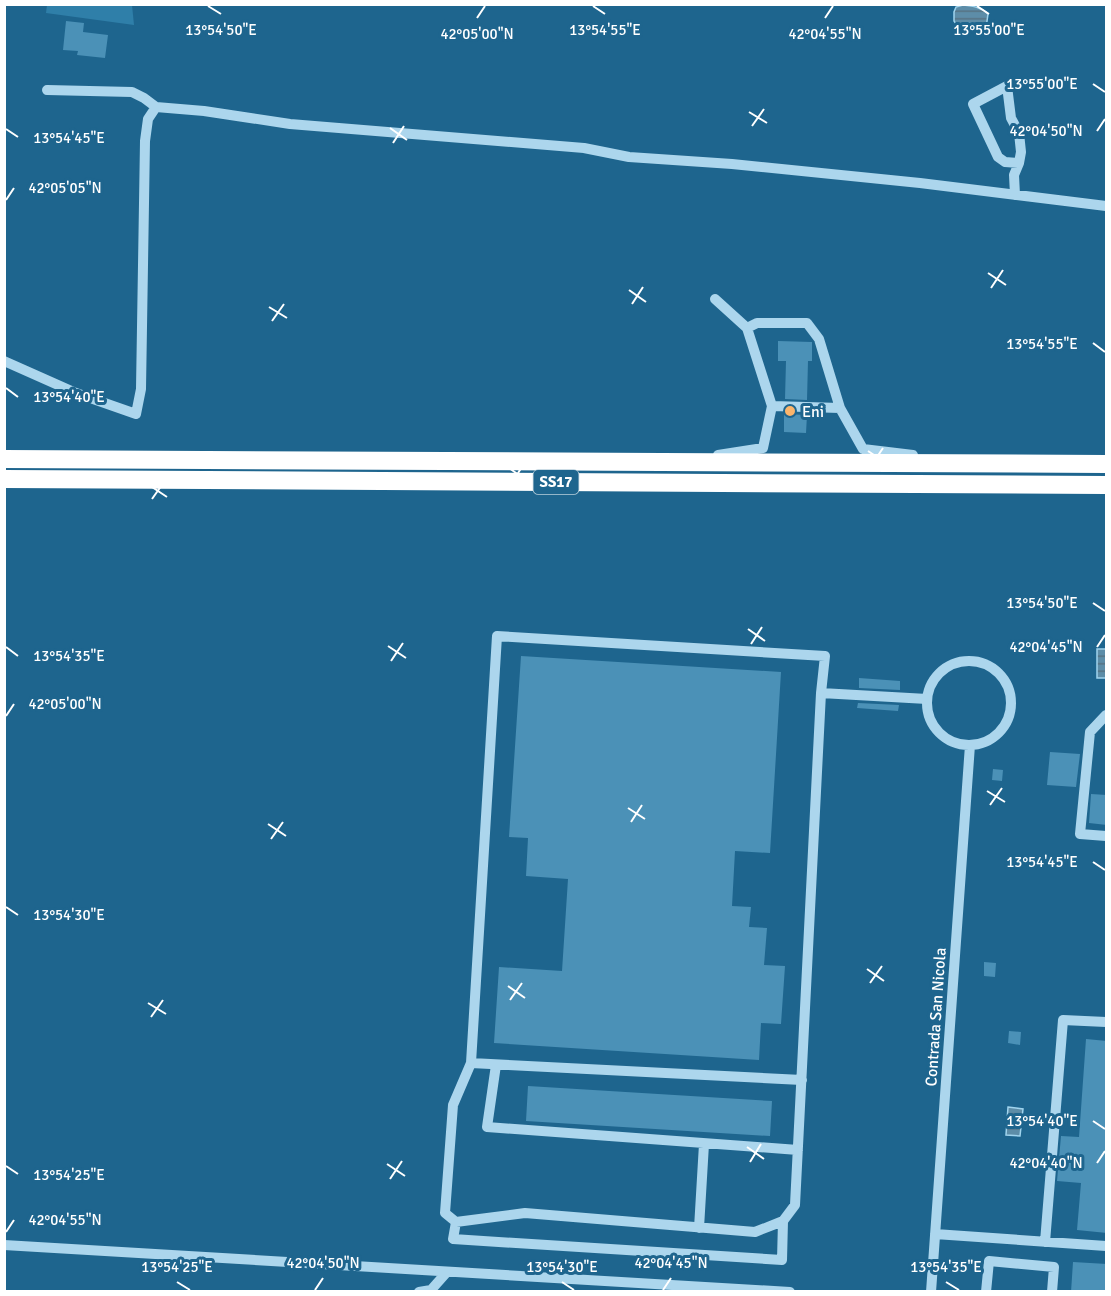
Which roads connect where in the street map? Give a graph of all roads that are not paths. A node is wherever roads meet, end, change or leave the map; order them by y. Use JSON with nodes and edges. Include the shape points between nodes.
{"nodes":[{"id":1,"x":47,"y":90,"type":"dead end"},
{"id":2,"x":156,"y":107,"type":"junction"},
{"id":3,"x":1019,"y":163,"type":"junction"},
{"id":4,"x":1015,"y":195,"type":"junction"},
{"id":5,"x":1107,"y":206,"type":"edge"},
{"id":6,"x":715,"y":299,"type":"dead end"},
{"id":7,"x":747,"y":328,"type":"junction"},
{"id":8,"x":4,"y":361,"type":"edge"},
{"id":9,"x":772,"y":406,"type":"junction"},
{"id":10,"x":840,"y":408,"type":"junction"},
{"id":11,"x":4,"y":459,"type":"edge"},
{"id":12,"x":679,"y":462,"type":"junction"},
{"id":13,"x":976,"y":463,"type":"junction"},
{"id":14,"x":1107,"y":464,"type":"edge"},
{"id":15,"x":4,"y":479,"type":"edge"},
{"id":16,"x":1107,"y":485,"type":"edge"},
{"id":17,"x":821,"y":693,"type":"junction"},
{"id":18,"x":927,"y":699,"type":"junction"},
{"id":19,"x":1107,"y":715,"type":"edge"},
{"id":20,"x":970,"y":745,"type":"junction"},
{"id":21,"x":1107,"y":836,"type":"edge"},
{"id":22,"x":1107,"y":1022,"type":"edge"},
{"id":23,"x":471,"y":1063,"type":"junction"},
{"id":24,"x":495,"y":1065,"type":"junction"},
{"id":25,"x":802,"y":1080,"type":"junction"},
{"id":26,"x":704,"y":1144,"type":"junction"},
{"id":27,"x":798,"y":1150,"type":"junction"},
{"id":28,"x":783,"y":1221,"type":"junction"},
{"id":29,"x":456,"y":1222,"type":"junction"},
{"id":30,"x":699,"y":1228,"type":"junction"},
{"id":31,"x":935,"y":1234,"type":"junction"},
{"id":32,"x":1046,"y":1242,"type":"junction"},
{"id":33,"x":4,"y":1245,"type":"edge"},
{"id":34,"x":1107,"y":1246,"type":"edge"},
{"id":35,"x":447,"y":1272,"type":"junction"},
{"id":36,"x":664,"y":1288,"type":"edge"},
{"id":37,"x":419,"y":1292,"type":"edge"},
{"id":38,"x":790,"y":1292,"type":"edge"},
{"id":39,"x":931,"y":1292,"type":"edge"},
{"id":40,"x":986,"y":1292,"type":"edge"},
{"id":41,"x":1052,"y":1292,"type":"edge"}],
"edges":[{"from":1,"to":2,"type":"street","via":[[132,92]]},
{"from":2,"to":4,"type":"street","via":[[290,124],[584,148],[629,157],[732,164]]},
{"from":2,"to":8,"type":"street","via":[[148,119],[145,141],[141,389],[136,414]]},
{"from":3,"to":3,"type":"street","via":[[1019,133],[1011,118],[1007,86],[973,104],[998,157]]},
{"from":3,"to":4,"type":"street","via":[[1014,175]]},
{"from":4,"to":5,"type":"street"},
{"from":6,"to":7,"type":"street"},
{"from":7,"to":9,"type":"street"},
{"from":7,"to":10,"type":"street","via":[[758,323],[807,323],[819,339]]},
{"from":9,"to":10,"type":"street"},
{"from":9,"to":12,"type":"street","via":[[763,448]]},
{"from":10,"to":13,"type":"street","via":[[862,449]]},
{"from":11,"to":12,"type":"highway","number":"SS17"},
{"from":12,"to":13,"type":"highway","number":"SS17"},
{"from":13,"to":14,"type":"highway","number":"SS17"},
{"from":15,"to":16,"type":"highway","number":"SS17"},
{"from":17,"to":18,"type":"street"},
{"from":17,"to":23,"type":"street","via":[[825,656],[497,636]]},
{"from":17,"to":25,"type":"street"},
{"from":18,"to":20,"type":"street","via":[[935,728],[950,741]]},
{"from":18,"to":20,"type":"street","via":[[940,673],[957,663],[986,664],[997,671],[1010,692],[1008,717],[993,737]]},
{"from":19,"to":21,"type":"street","via":[[1090,732],[1080,834]]},
{"from":20,"to":31,"type":"street","name":"Contrada San Nicola"},
{"from":22,"to":32,"type":"street","via":[[1063,1020]]},
{"from":23,"to":24,"type":"street"},
{"from":23,"to":29,"type":"street","via":[[453,1105],[445,1213]]},
{"from":24,"to":25,"type":"street"},
{"from":24,"to":26,"type":"street","via":[[487,1127]]},
{"from":25,"to":27,"type":"street"},
{"from":26,"to":27,"type":"street"},
{"from":26,"to":30,"type":"street"},
{"from":27,"to":28,"type":"street","via":[[795,1205]]},
{"from":28,"to":29,"type":"street","via":[[782,1260],[453,1239]]},
{"from":28,"to":30,"type":"street","via":[[755,1232]]},
{"from":29,"to":30,"type":"street","via":[[525,1213]]},
{"from":31,"to":32,"type":"street"},
{"from":31,"to":39,"type":"street","name":"Contrada San Nicola"},
{"from":32,"to":34,"type":"street"},
{"from":33,"to":35,"type":"street"},
{"from":35,"to":36,"type":"street"},
{"from":35,"to":37,"type":"street","via":[[430,1290]]},
{"from":36,"to":38,"type":"street"},
{"from":40,"to":41,"type":"street","via":[[989,1261],[1054,1267]]}]}
